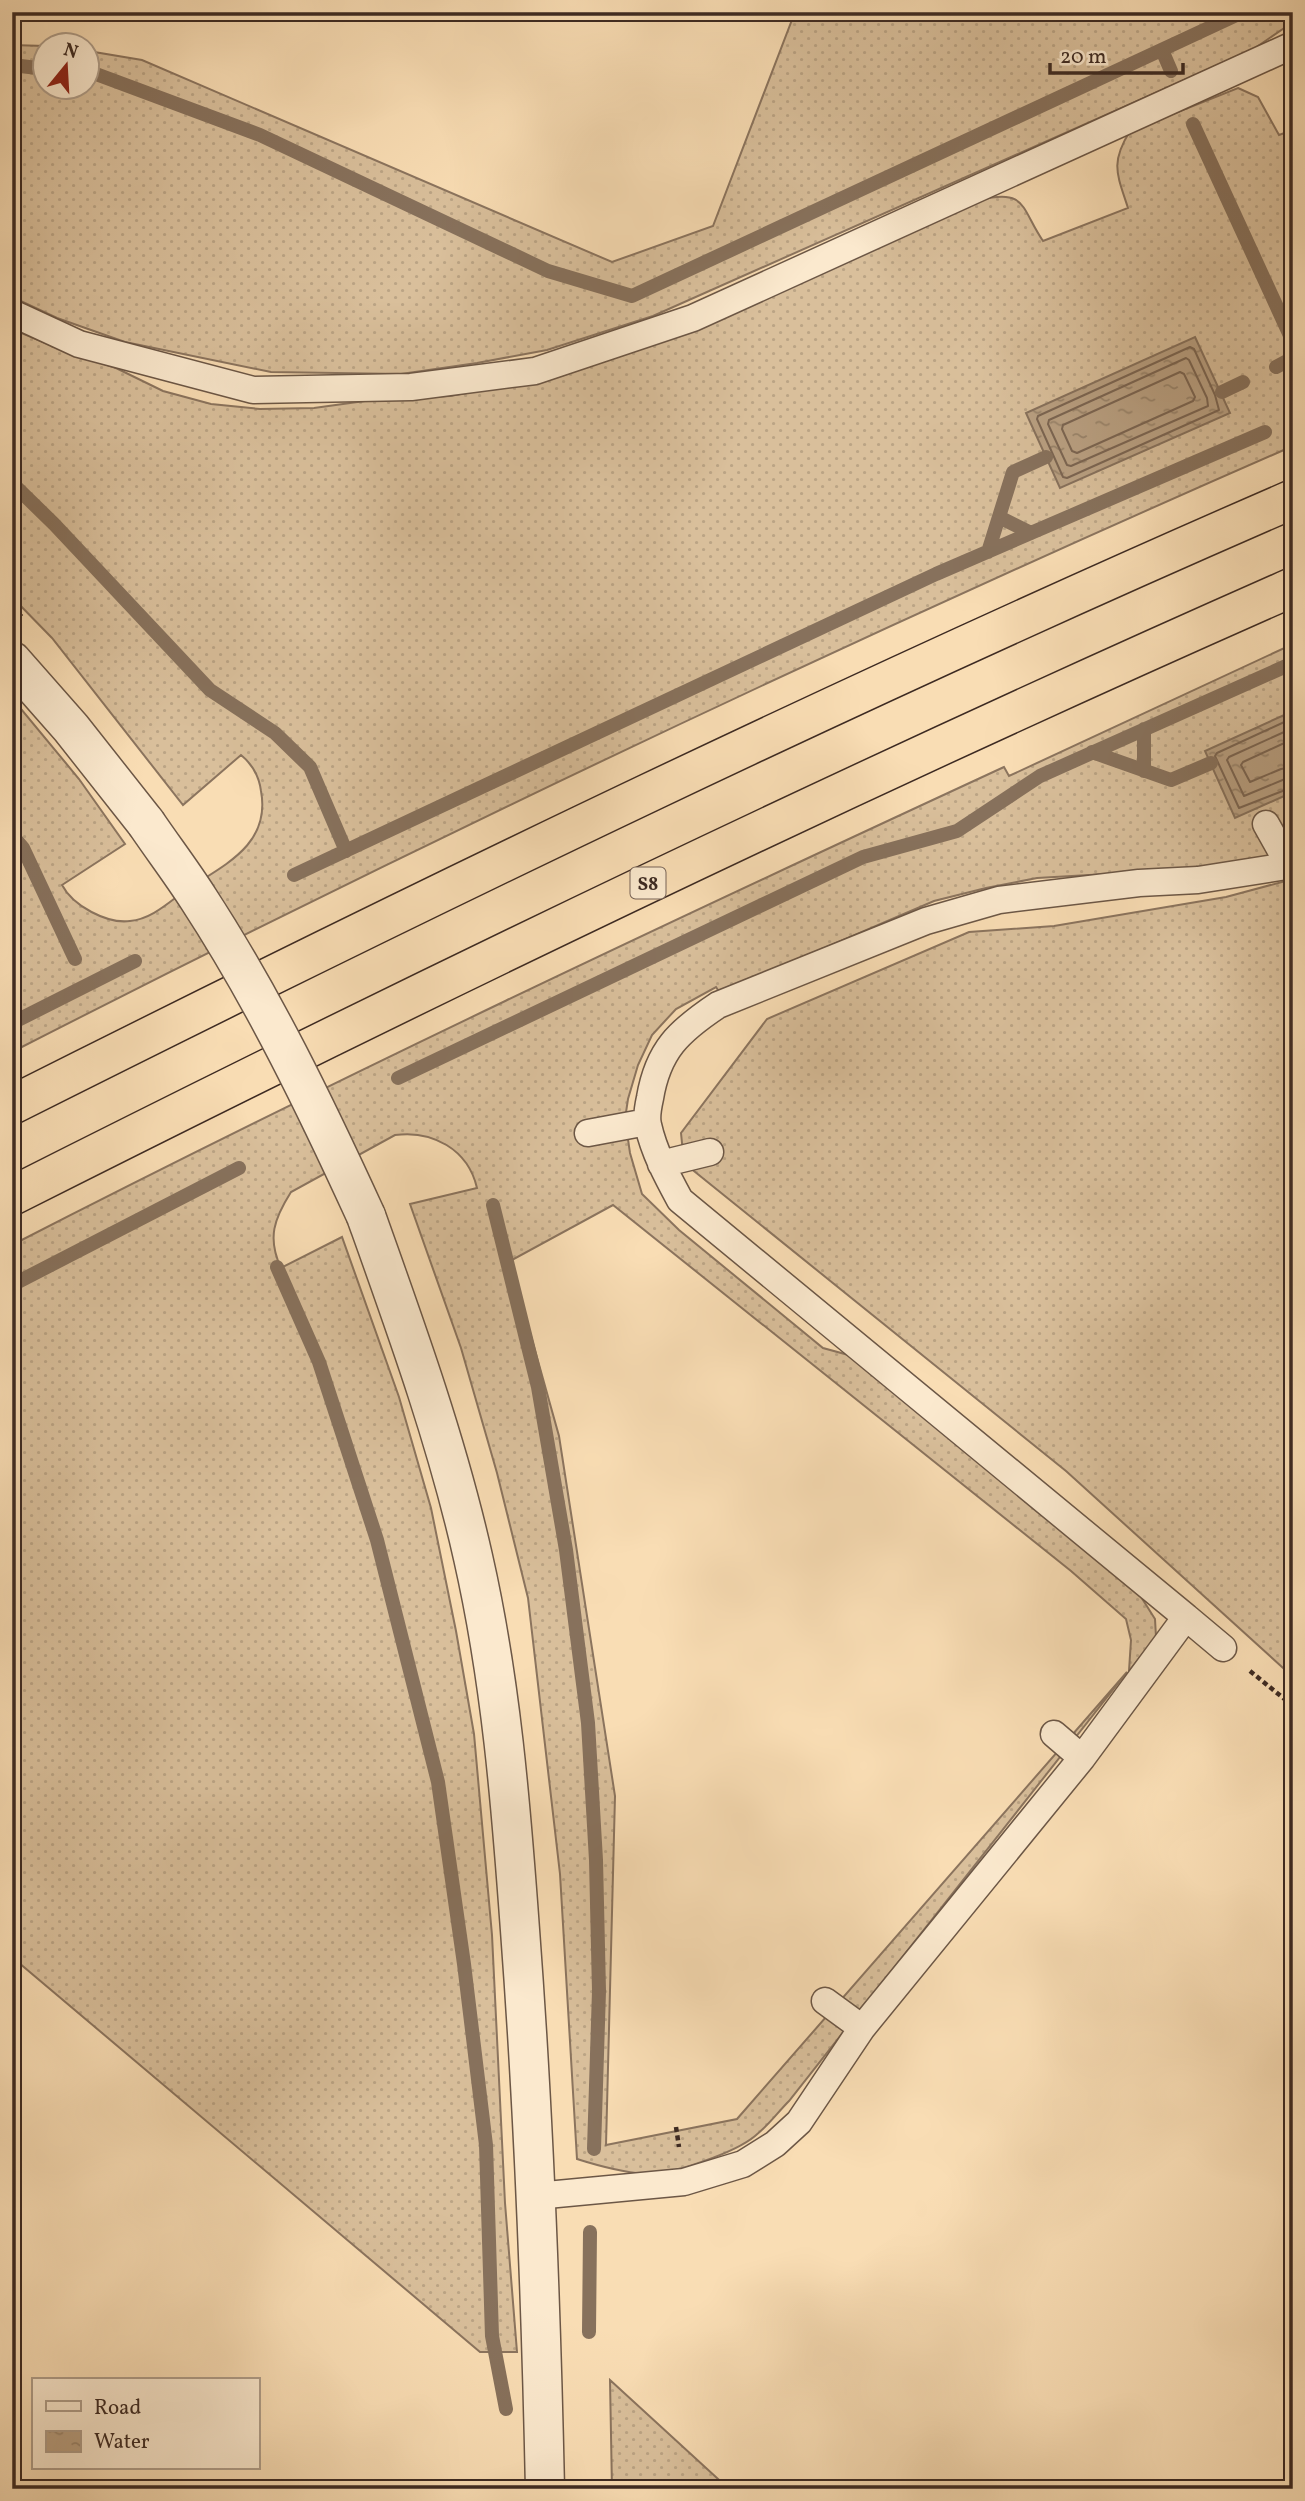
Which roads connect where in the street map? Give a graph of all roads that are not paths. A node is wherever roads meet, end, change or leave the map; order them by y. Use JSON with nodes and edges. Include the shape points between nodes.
{"nodes":[{"id":1,"x":1293,"y":45,"type":"edge"},
{"id":2,"x":12,"y":313,"type":"edge"},
{"id":3,"x":1293,"y":499,"type":"edge"},
{"id":4,"x":1293,"y":587,"type":"edge"},
{"id":5,"x":12,"y":661,"type":"edge"},
{"id":6,"x":1266,"y":824,"type":"dead end"},
{"id":7,"x":1291,"y":865,"type":"edge"},
{"id":8,"x":12,"y":1105,"type":"edge"},
{"id":9,"x":647,"y":1122,"type":"junction"},
{"id":10,"x":588,"y":1133,"type":"dead end"},
{"id":11,"x":710,"y":1152,"type":"dead end"},
{"id":12,"x":661,"y":1164,"type":"junction"},
{"id":13,"x":12,"y":1196,"type":"edge"},
{"id":14,"x":1186,"y":1617,"type":"junction"},
{"id":15,"x":1223,"y":1648,"type":"road end"},
{"id":16,"x":1054,"y":1734,"type":"dead end"},
{"id":17,"x":1082,"y":1758,"type":"junction"},
{"id":18,"x":825,"y":2001,"type":"dead end"},
{"id":19,"x":862,"y":2028,"type":"junction"},
{"id":20,"x":536,"y":2196,"type":"junction"},
{"id":21,"x":545,"y":2489,"type":"edge"}],
"edges":[{"from":1,"to":2,"type":"lane","via":[[693,318],[535,371],[411,387],[253,390],[79,344]]},
{"from":3,"to":8,"type":"highway","via":[[975,641],[518,855]]},
{"from":4,"to":13,"type":"highway","number":"S8","via":[[567,921]]},
{"from":5,"to":20,"type":"street","bridge":true,"via":[[146,823],[198,898],[323,1122],[366,1216],[410,1337],[473,1556],[492,1659],[509,1781]]},
{"from":6,"to":7,"type":"lane"},
{"from":7,"to":9,"type":"lane","via":[[1198,880],[999,900],[914,926],[718,1005],[698,1019],[665,1052],[653,1078]]},
{"from":9,"to":10,"type":"lane"},
{"from":9,"to":12,"type":"lane"},
{"from":11,"to":12,"type":"lane"},
{"from":12,"to":14,"type":"lane","via":[[680,1200]]},
{"from":14,"to":15,"type":"lane"},
{"from":14,"to":17,"type":"lane"},
{"from":16,"to":17,"type":"lane"},
{"from":17,"to":19,"type":"lane"},
{"from":18,"to":19,"type":"lane"},
{"from":19,"to":20,"type":"lane","via":[[799,2122],[743,2164],[684,2182]]},
{"from":20,"to":21,"type":"street"}]}
